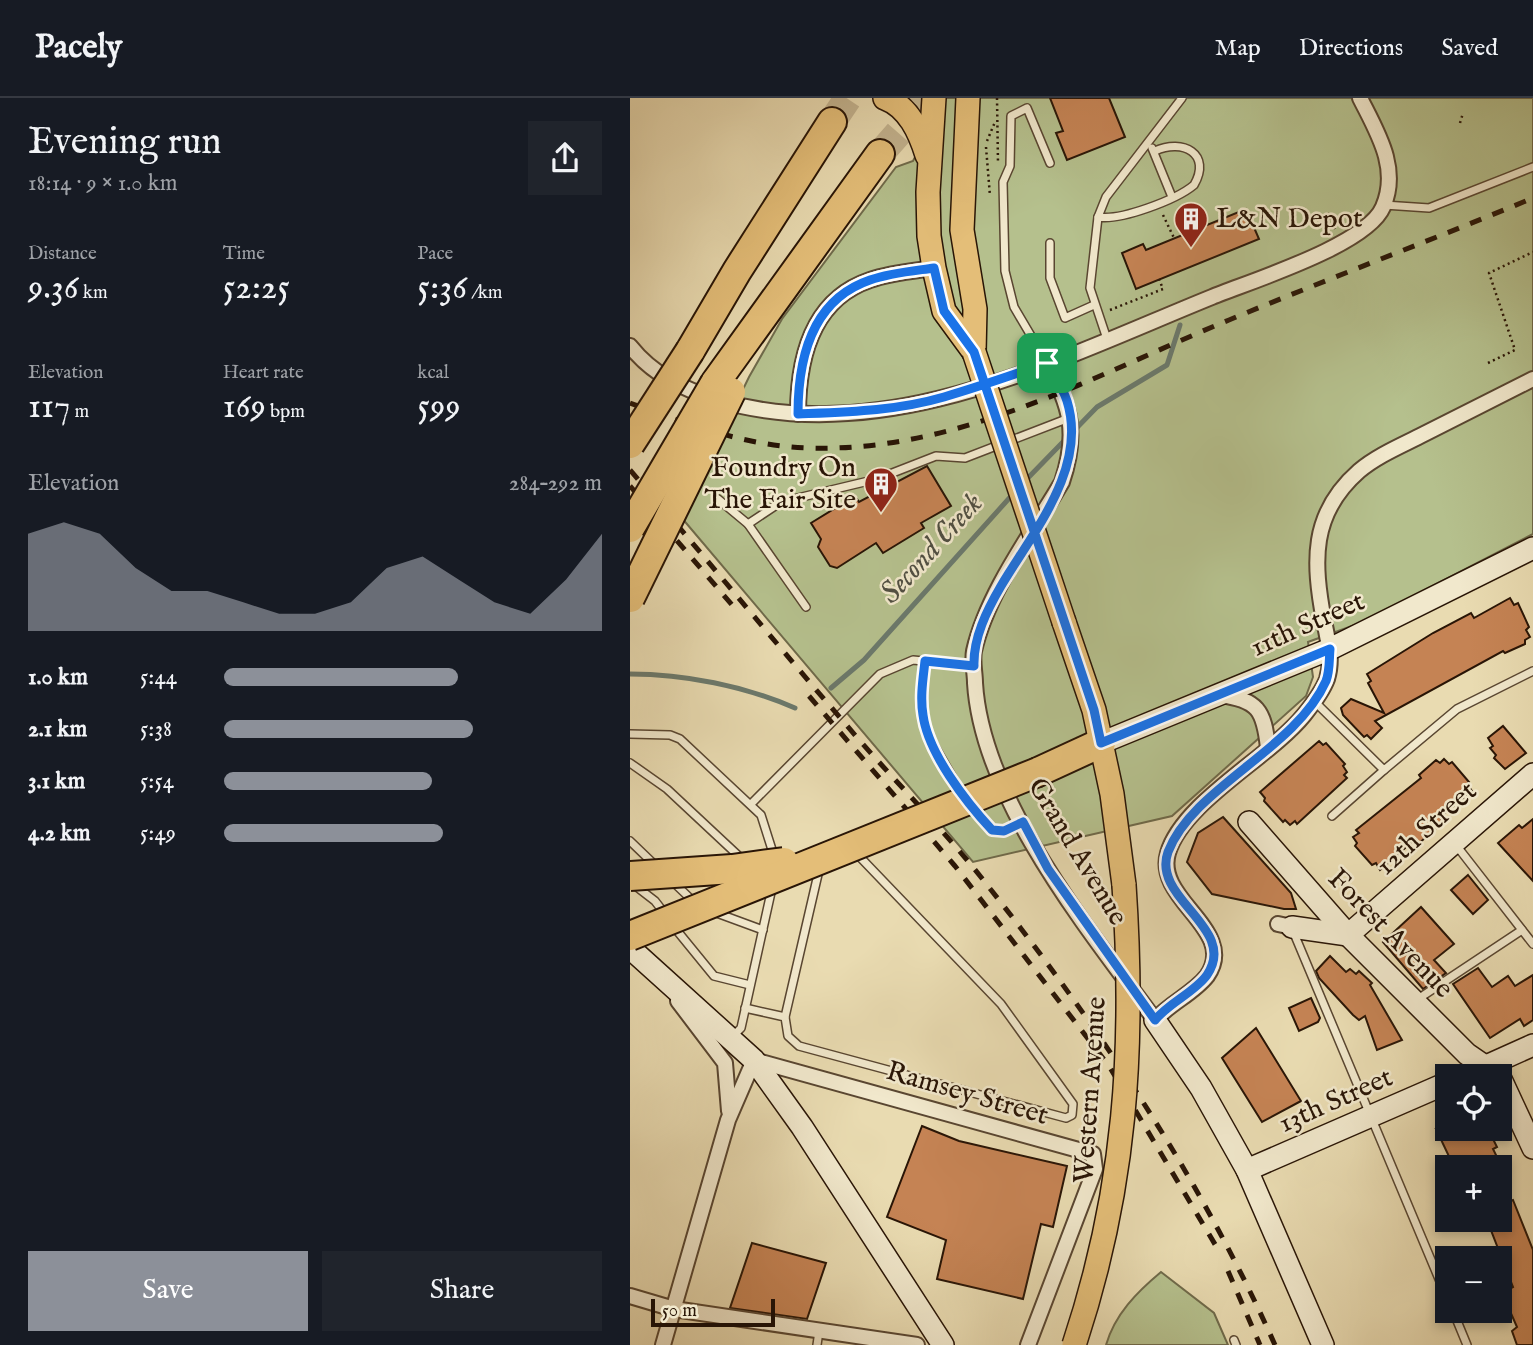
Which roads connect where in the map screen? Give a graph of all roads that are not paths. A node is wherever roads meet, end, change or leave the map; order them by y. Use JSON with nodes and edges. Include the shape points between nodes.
{"nodes":[{"id":1,"x":885,"y":98,"type":"edge"},
{"id":2,"x":934,"y":98,"type":"edge"},
{"id":3,"x":968,"y":98,"type":"edge"},
{"id":4,"x":1181,"y":98,"type":"edge"},
{"id":5,"x":1360,"y":98,"type":"edge"},
{"id":6,"x":832,"y":122,"type":"tunnel mouth"},
{"id":7,"x":1152,"y":148,"type":"junction"},
{"id":8,"x":880,"y":154,"type":"tunnel mouth"},
{"id":9,"x":1050,"y":163,"type":"dead end"},
{"id":10,"x":1533,"y":167,"type":"edge"},
{"id":11,"x":928,"y":192,"type":"junction"},
{"id":12,"x":1172,"y":197,"type":"junction"},
{"id":13,"x":1384,"y":205,"type":"junction"},
{"id":14,"x":1098,"y":216,"type":"junction"},
{"id":15,"x":1050,"y":243,"type":"dead end"},
{"id":16,"x":965,"y":264,"type":"junction"},
{"id":17,"x":934,"y":268,"type":"junction"},
{"id":18,"x":1094,"y":305,"type":"junction"},
{"id":19,"x":1107,"y":339,"type":"junction"},
{"id":20,"x":630,"y":346,"type":"edge"},
{"id":21,"x":685,"y":348,"type":"junction"},
{"id":22,"x":974,"y":352,"type":"junction"},
{"id":23,"x":1047,"y":363,"type":"junction"},
{"id":24,"x":1533,"y":379,"type":"edge"},
{"id":25,"x":723,"y":387,"type":"junction"},
{"id":26,"x":630,"y":408,"type":"edge"},
{"id":27,"x":798,"y":414,"type":"junction"},
{"id":28,"x":1070,"y":421,"type":"junction"},
{"id":29,"x":630,"y":444,"type":"edge"},
{"id":30,"x":718,"y":499,"type":"dead end"},
{"id":31,"x":748,"y":524,"type":"junction"},
{"id":32,"x":630,"y":528,"type":"edge"},
{"id":33,"x":1531,"y":554,"type":"edge"},
{"id":34,"x":630,"y":598,"type":"edge"},
{"id":35,"x":806,"y":607,"type":"dead end"},
{"id":36,"x":1330,"y":649,"type":"junction"},
{"id":37,"x":925,"y":661,"type":"junction"},
{"id":38,"x":974,"y":666,"type":"junction"},
{"id":39,"x":1533,"y":671,"type":"edge"},
{"id":40,"x":1216,"y":695,"type":"junction"},
{"id":41,"x":1313,"y":700,"type":"junction"},
{"id":42,"x":630,"y":734,"type":"edge"},
{"id":43,"x":1101,"y":743,"type":"junction"},
{"id":44,"x":1268,"y":748,"type":"junction"},
{"id":45,"x":630,"y":763,"type":"edge"},
{"id":46,"x":1384,"y":770,"type":"junction"},
{"id":47,"x":1533,"y":774,"type":"edge"},
{"id":48,"x":751,"y":804,"type":"junction"},
{"id":49,"x":1332,"y":816,"type":"dead end"},
{"id":50,"x":1023,"y":822,"type":"junction"},
{"id":51,"x":1249,"y":822,"type":"dead end"},
{"id":52,"x":873,"y":838,"type":"junction"},
{"id":53,"x":630,"y":841,"type":"edge"},
{"id":54,"x":1455,"y":844,"type":"junction"},
{"id":55,"x":630,"y":879,"type":"edge"},
{"id":56,"x":774,"y":883,"type":"junction"},
{"id":57,"x":1285,"y":925,"type":"joint"},
{"id":58,"x":763,"y":930,"type":"junction"},
{"id":59,"x":1522,"y":930,"type":"junction"},
{"id":60,"x":1348,"y":935,"type":"junction"},
{"id":61,"x":630,"y":936,"type":"edge"},
{"id":62,"x":1533,"y":944,"type":"edge"},
{"id":63,"x":630,"y":948,"type":"edge"},
{"id":64,"x":660,"y":973,"type":"junction"},
{"id":65,"x":750,"y":985,"type":"junction"},
{"id":66,"x":1415,"y":1002,"type":"junction"},
{"id":67,"x":745,"y":1008,"type":"junction"},
{"id":68,"x":785,"y":1017,"type":"junction"},
{"id":69,"x":1155,"y":1020,"type":"junction"},
{"id":70,"x":731,"y":1037,"type":"junction"},
{"id":71,"x":1533,"y":1045,"type":"edge"},
{"id":72,"x":754,"y":1060,"type":"junction"},
{"id":73,"x":1481,"y":1064,"type":"edge"},
{"id":74,"x":1507,"y":1064,"type":"edge"},
{"id":75,"x":1435,"y":1088,"type":"edge"},
{"id":76,"x":1512,"y":1108,"type":"edge"},
{"id":77,"x":1369,"y":1116,"type":"junction"},
{"id":78,"x":729,"y":1120,"type":"junction"},
{"id":79,"x":1533,"y":1148,"type":"edge"},
{"id":80,"x":1247,"y":1170,"type":"junction"},
{"id":81,"x":1435,"y":1270,"type":"edge"},
{"id":82,"x":630,"y":1296,"type":"edge"},
{"id":83,"x":674,"y":1309,"type":"junction"},
{"id":84,"x":1458,"y":1323,"type":"edge"},
{"id":85,"x":818,"y":1338,"type":"edge"},
{"id":86,"x":663,"y":1345,"type":"edge"},
{"id":87,"x":917,"y":1345,"type":"edge"},
{"id":88,"x":943,"y":1345,"type":"edge"},
{"id":89,"x":1028,"y":1345,"type":"edge"},
{"id":90,"x":1074,"y":1345,"type":"edge"},
{"id":91,"x":1323,"y":1345,"type":"edge"},
{"id":92,"x":1467,"y":1345,"type":"edge"}],
"edges":[{"from":1,"to":11,"type":"main road","via":[[904,110],[919,131],[927,155]]},
{"from":2,"to":11,"type":"main road","name":"Western Avenue"},
{"from":3,"to":16,"type":"main road","name":"Western Avenue","via":[[962,208]]},
{"from":4,"to":7,"type":"lane"},
{"from":5,"to":13,"type":"street","via":[[1390,161]]},
{"from":6,"to":21,"type":"highway"},
{"from":7,"to":12,"type":"lane"},
{"from":7,"to":12,"type":"lane","via":[[1182,146],[1199,161],[1194,186]]},
{"from":7,"to":14,"type":"lane","via":[[1106,197]]},
{"from":8,"to":25,"type":"highway","via":[[802,259]]},
{"from":9,"to":23,"type":"lane","via":[[1027,108],[1015,112],[1011,116],[1010,166],[1003,182],[1005,271],[1014,307]]},
{"from":10,"to":13,"type":"lane","via":[[1429,208]]},
{"from":11,"to":17,"type":"main road","name":"Western Avenue"},
{"from":12,"to":14,"type":"lane","via":[[1112,219]]},
{"from":13,"to":19,"type":"street","via":[[1372,224],[1354,237]]},
{"from":14,"to":18,"type":"lane","via":[[1090,274]]},
{"from":15,"to":18,"type":"lane","via":[[1050,278],[1065,318]]},
{"from":16,"to":17,"type":"main road"},
{"from":16,"to":22,"type":"main road","name":"Western Avenue","via":[[975,309]]},
{"from":17,"to":22,"type":"main road","name":"Western Avenue","via":[[944,311]]},
{"from":17,"to":27,"type":"street","via":[[869,280],[826,311],[804,349]]},
{"from":18,"to":19,"type":"lane"},
{"from":19,"to":23,"type":"street"},
{"from":20,"to":27,"type":"street","via":[[645,365],[688,390],[736,405]]},
{"from":21,"to":26,"type":"highway"},
{"from":21,"to":29,"type":"highway","bridge":true},
{"from":22,"to":43,"type":"main road","name":"Western Avenue","bridge":true,"via":[[1094,710]]},
{"from":23,"to":27,"type":"street","via":[[942,398],[887,408]]},
{"from":23,"to":28,"type":"street","name":"Grand Avenue","via":[[1068,402]]},
{"from":24,"to":36,"type":"street","via":[[1385,454],[1360,470],[1339,493],[1318,538],[1315,566]]},
{"from":25,"to":32,"type":"highway","bridge":true},
{"from":25,"to":34,"type":"highway","bridge":true},
{"from":28,"to":31,"type":"lane","via":[[965,458],[936,456],[877,480],[781,502]]},
{"from":28,"to":38,"type":"street","name":"Grand Avenue","via":[[1070,459],[1062,482],[987,610]]},
{"from":30,"to":31,"type":"lane"},
{"from":31,"to":35,"type":"lane"},
{"from":33,"to":36,"type":"street","name":"11th Street"},
{"from":36,"to":40,"type":"street","name":"11th Street"},
{"from":36,"to":41,"type":"street","via":[[1326,680]]},
{"from":37,"to":38,"type":"lane"},
{"from":37,"to":48,"type":"lane","via":[[898,664],[880,674]]},
{"from":37,"to":50,"type":"lane","via":[[923,716],[927,733],[959,792],[992,830],[1004,831]]},
{"from":38,"to":50,"type":"street","name":"Grand Avenue","via":[[977,706],[991,762]]},
{"from":39,"to":46,"type":"lane","via":[[1457,709]]},
{"from":40,"to":43,"type":"street","name":"11th Street"},
{"from":40,"to":44,"type":"street","via":[[1254,704],[1266,727]]},
{"from":41,"to":44,"type":"street","via":[[1304,715]]},
{"from":41,"to":46,"type":"lane"},
{"from":42,"to":48,"type":"lane","via":[[680,739]]},
{"from":43,"to":52,"type":"highway","bridge":true},
{"from":43,"to":90,"type":"main road","name":"Western Avenue","bridge":true,"via":[[1124,885],[1130,1049],[1108,1223]]},
{"from":44,"to":69,"type":"street","via":[[1178,828],[1167,856],[1169,878],[1206,930],[1214,950],[1212,967]]},
{"from":45,"to":56,"type":"lane","via":[[667,789],[760,877]]},
{"from":46,"to":49,"type":"lane"},
{"from":47,"to":54,"type":"street","name":"12th Street"},
{"from":48,"to":56,"type":"lane","via":[[770,837]]},
{"from":50,"to":69,"type":"street","name":"Grand Avenue","via":[[1048,869]]},
{"from":51,"to":60,"type":"street","name":"Forest Avenue"},
{"from":52,"to":55,"type":"highway","bridge":true,"via":[[799,859]]},
{"from":52,"to":61,"type":"highway","bridge":true},
{"from":53,"to":58,"type":"lane","via":[[693,901]]},
{"from":54,"to":59,"type":"lane"},
{"from":54,"to":60,"type":"street","name":"12th Street"},
{"from":55,"to":65,"type":"lane","via":[[655,901],[714,976]]},
{"from":56,"to":58,"type":"lane"},
{"from":57,"to":60,"type":"street"},
{"from":57,"to":77,"type":"lane"},
{"from":58,"to":65,"type":"lane"},
{"from":59,"to":62,"type":"lane"},
{"from":59,"to":66,"type":"lane"},
{"from":60,"to":66,"type":"street","name":"Forest Avenue"},
{"from":63,"to":64,"type":"street"},
{"from":64,"to":70,"type":"street"},
{"from":64,"to":78,"type":"street","via":[[725,1063]]},
{"from":65,"to":67,"type":"lane"},
{"from":66,"to":73,"type":"street","name":"Forest Avenue"},
{"from":67,"to":68,"type":"lane"},
{"from":67,"to":70,"type":"lane","via":[[741,1028]]},
{"from":68,"to":68,"type":"lane","via":[[788,1036],[799,1046],[1066,1118],[1072,1115],[1073,1104],[1001,1004],[858,855],[831,862],[817,872]]},
{"from":69,"to":80,"type":"street","name":"Grand Avenue","via":[[1201,1088]]},
{"from":70,"to":72,"type":"street"},
{"from":71,"to":74,"type":"street"},
{"from":72,"to":78,"type":"street"},
{"from":72,"to":88,"type":"street"},
{"from":72,"to":89,"type":"street","name":"Ramsey Street","via":[[1093,1154],[1095,1169]]},
{"from":75,"to":77,"type":"street","name":"13th Street"},
{"from":76,"to":79,"type":"street","name":"Forest Avenue"},
{"from":77,"to":80,"type":"street","name":"13th Street"},
{"from":77,"to":81,"type":"lane"},
{"from":78,"to":83,"type":"street"},
{"from":80,"to":91,"type":"street","name":"Grand Avenue"},
{"from":82,"to":83,"type":"street"},
{"from":83,"to":85,"type":"street"},
{"from":83,"to":86,"type":"street"},
{"from":84,"to":92,"type":"lane"},
{"from":85,"to":87,"type":"street"}]}
